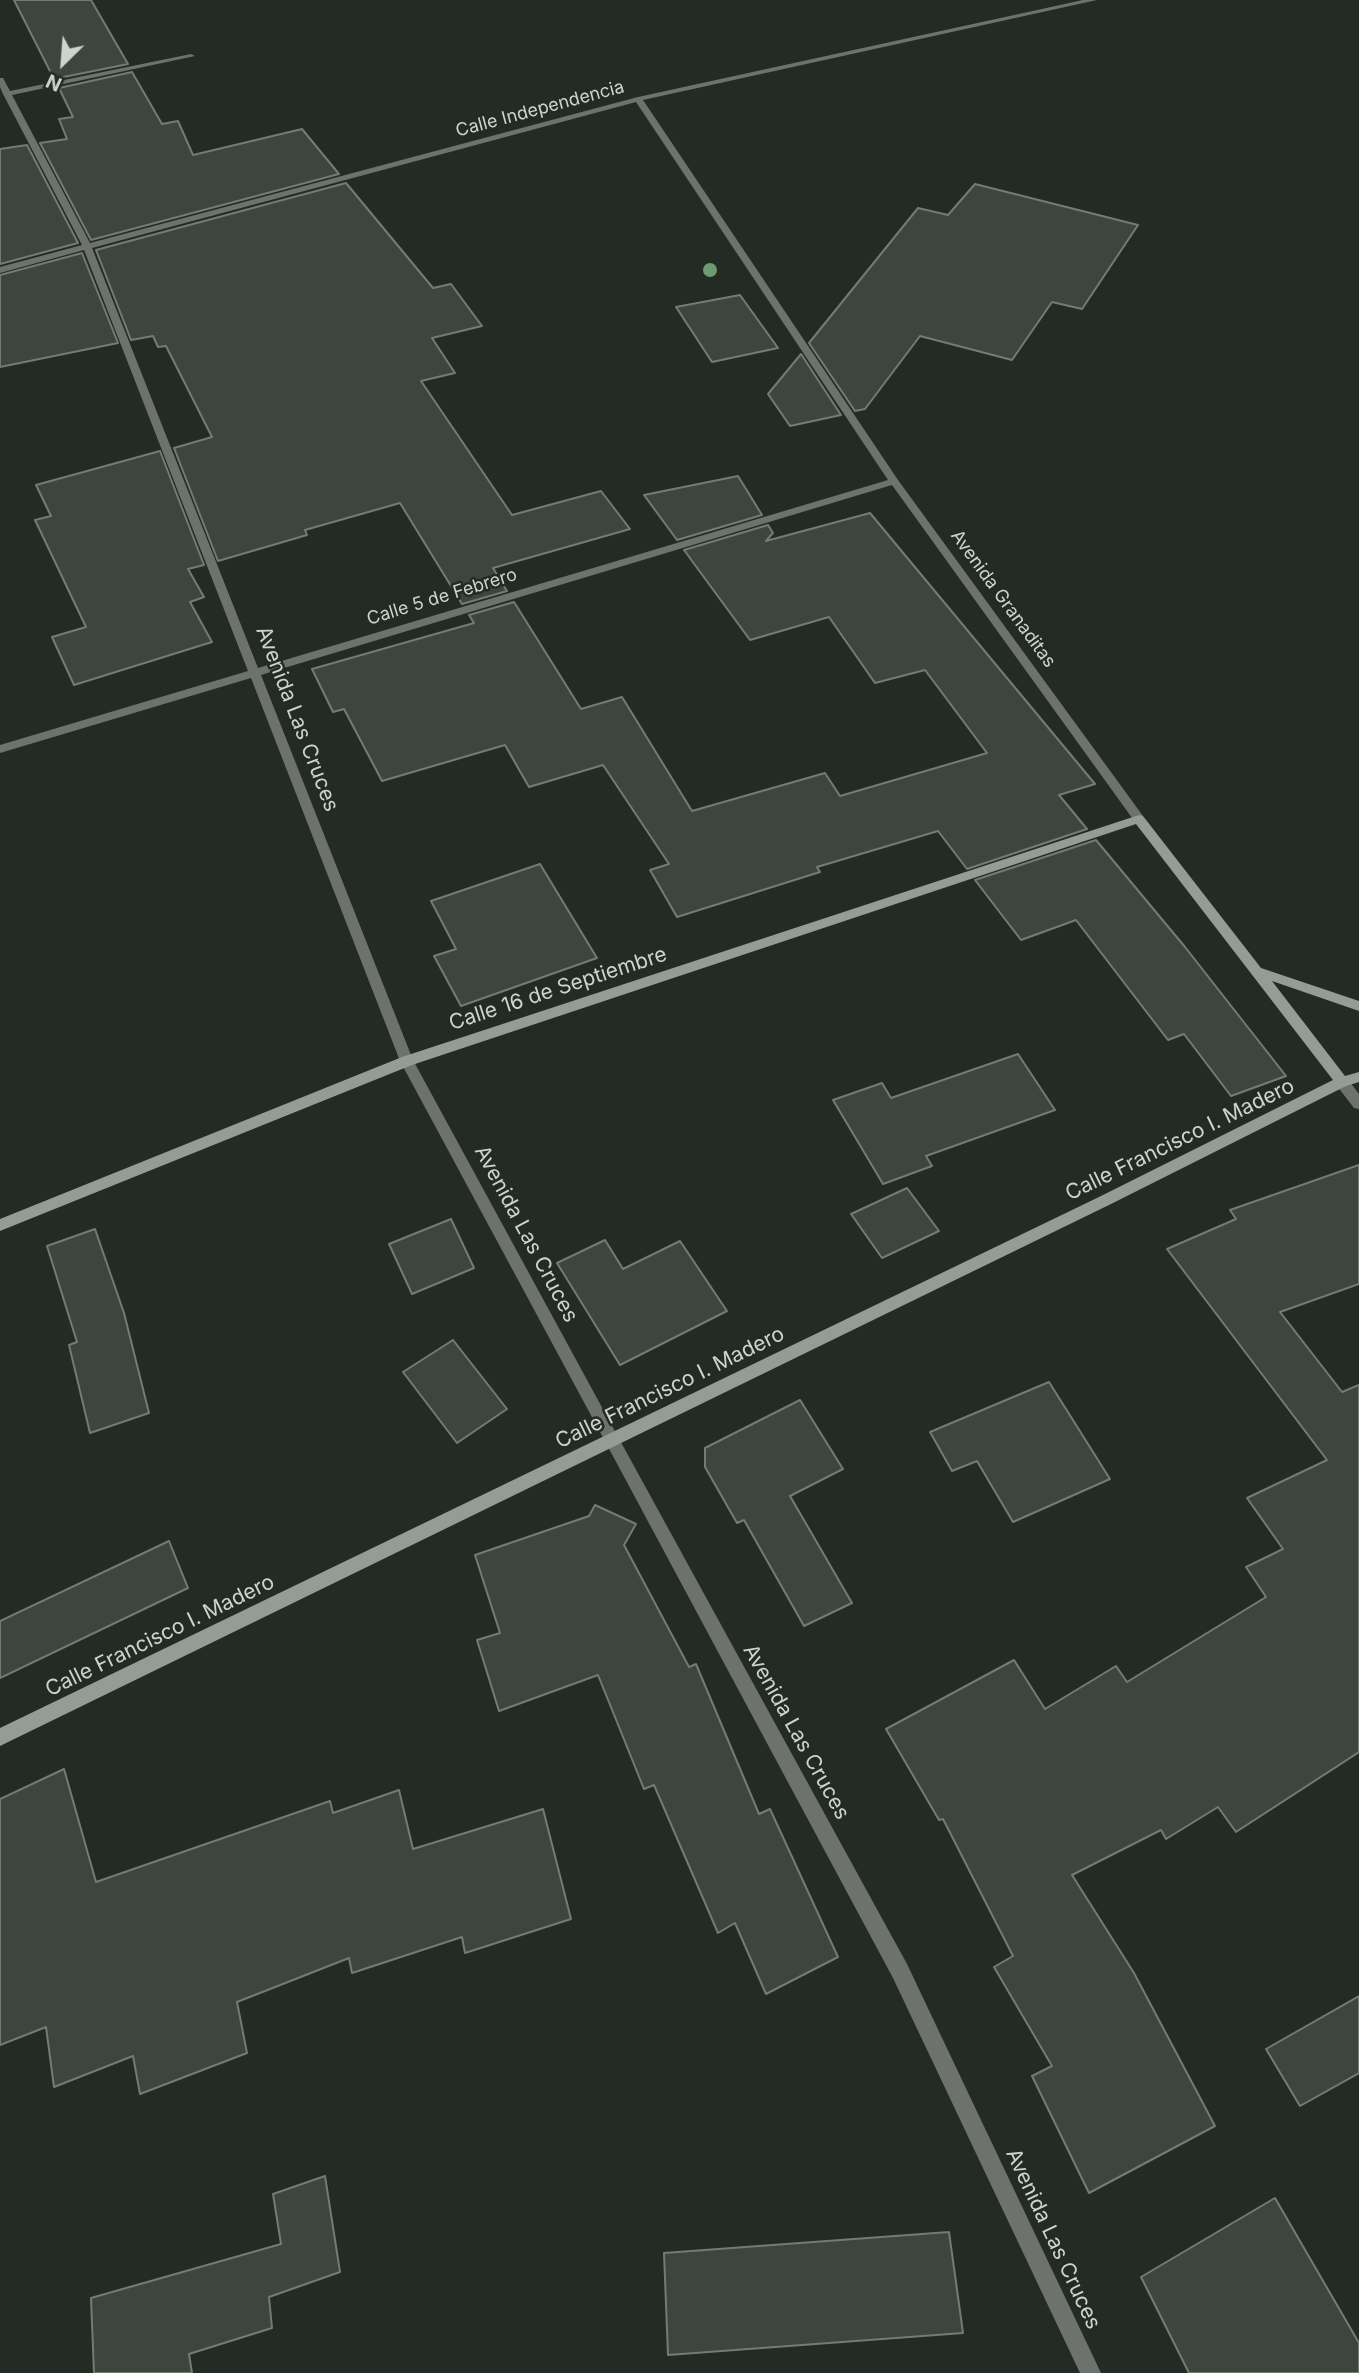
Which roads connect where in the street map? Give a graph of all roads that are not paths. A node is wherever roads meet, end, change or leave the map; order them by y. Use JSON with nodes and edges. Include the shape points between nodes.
{"nodes":[{"id":1,"x":1093,"y":0,"type":"edge"},
{"id":2,"x":191,"y":56,"type":"dead end"},
{"id":3,"x":0,"y":80,"type":"edge"},
{"id":4,"x":7,"y":94,"type":"junction"},
{"id":5,"x":638,"y":99,"type":"junction"},
{"id":6,"x":87,"y":246,"type":"junction"},
{"id":7,"x":0,"y":270,"type":"edge"},
{"id":8,"x":894,"y":481,"type":"junction"},
{"id":9,"x":254,"y":672,"type":"junction"},
{"id":10,"x":0,"y":749,"type":"edge"},
{"id":11,"x":1139,"y":819,"type":"junction"},
{"id":12,"x":1256,"y":971,"type":"junction"},
{"id":13,"x":1359,"y":1006,"type":"edge"},
{"id":14,"x":407,"y":1061,"type":"junction"},
{"id":15,"x":1359,"y":1077,"type":"edge"},
{"id":16,"x":1342,"y":1082,"type":"junction"},
{"id":17,"x":1359,"y":1104,"type":"edge"},
{"id":18,"x":0,"y":1225,"type":"edge"},
{"id":19,"x":612,"y":1440,"type":"junction"},
{"id":20,"x":0,"y":1737,"type":"edge"},
{"id":21,"x":1091,"y":2373,"type":"edge"}],
"edges":[{"from":1,"to":5,"type":"street","name":"Calle Independencia"},
{"from":2,"to":4,"type":"street"},
{"from":3,"to":4,"type":"street","name":"Avenida Las Cruces"},
{"from":4,"to":6,"type":"street","name":"Avenida Las Cruces"},
{"from":5,"to":6,"type":"street","name":"Calle Independencia"},
{"from":5,"to":8,"type":"street","name":"Avenida Granaditas"},
{"from":6,"to":7,"type":"street","name":"Calle Independencia"},
{"from":6,"to":9,"type":"street","name":"Avenida Las Cruces"},
{"from":8,"to":9,"type":"street","name":"Calle 5 de Febrero"},
{"from":8,"to":11,"type":"street","name":"Avenida Granaditas"},
{"from":9,"to":10,"type":"street","name":"Calle 5 de Febrero"},
{"from":9,"to":14,"type":"street","name":"Avenida Las Cruces"},
{"from":11,"to":12,"type":"main road","name":"Avenida Granaditas"},
{"from":11,"to":14,"type":"main road","name":"Calle 16 de Septiembre"},
{"from":12,"to":13,"type":"main road"},
{"from":12,"to":16,"type":"main road","name":"Avenida Granaditas"},
{"from":14,"to":18,"type":"main road","name":"Calle 16 de Septiembre"},
{"from":14,"to":19,"type":"street","name":"Avenida Las Cruces"},
{"from":15,"to":16,"type":"main road","name":"Calle Francisco I. Madero"},
{"from":16,"to":17,"type":"street","name":"Avenida Granaditas"},
{"from":16,"to":19,"type":"main road","name":"Calle Francisco I. Madero"},
{"from":19,"to":20,"type":"main road","name":"Calle Francisco I. Madero"},
{"from":19,"to":21,"type":"street","name":"Avenida Las Cruces","via":[[900,1971]]}]}
